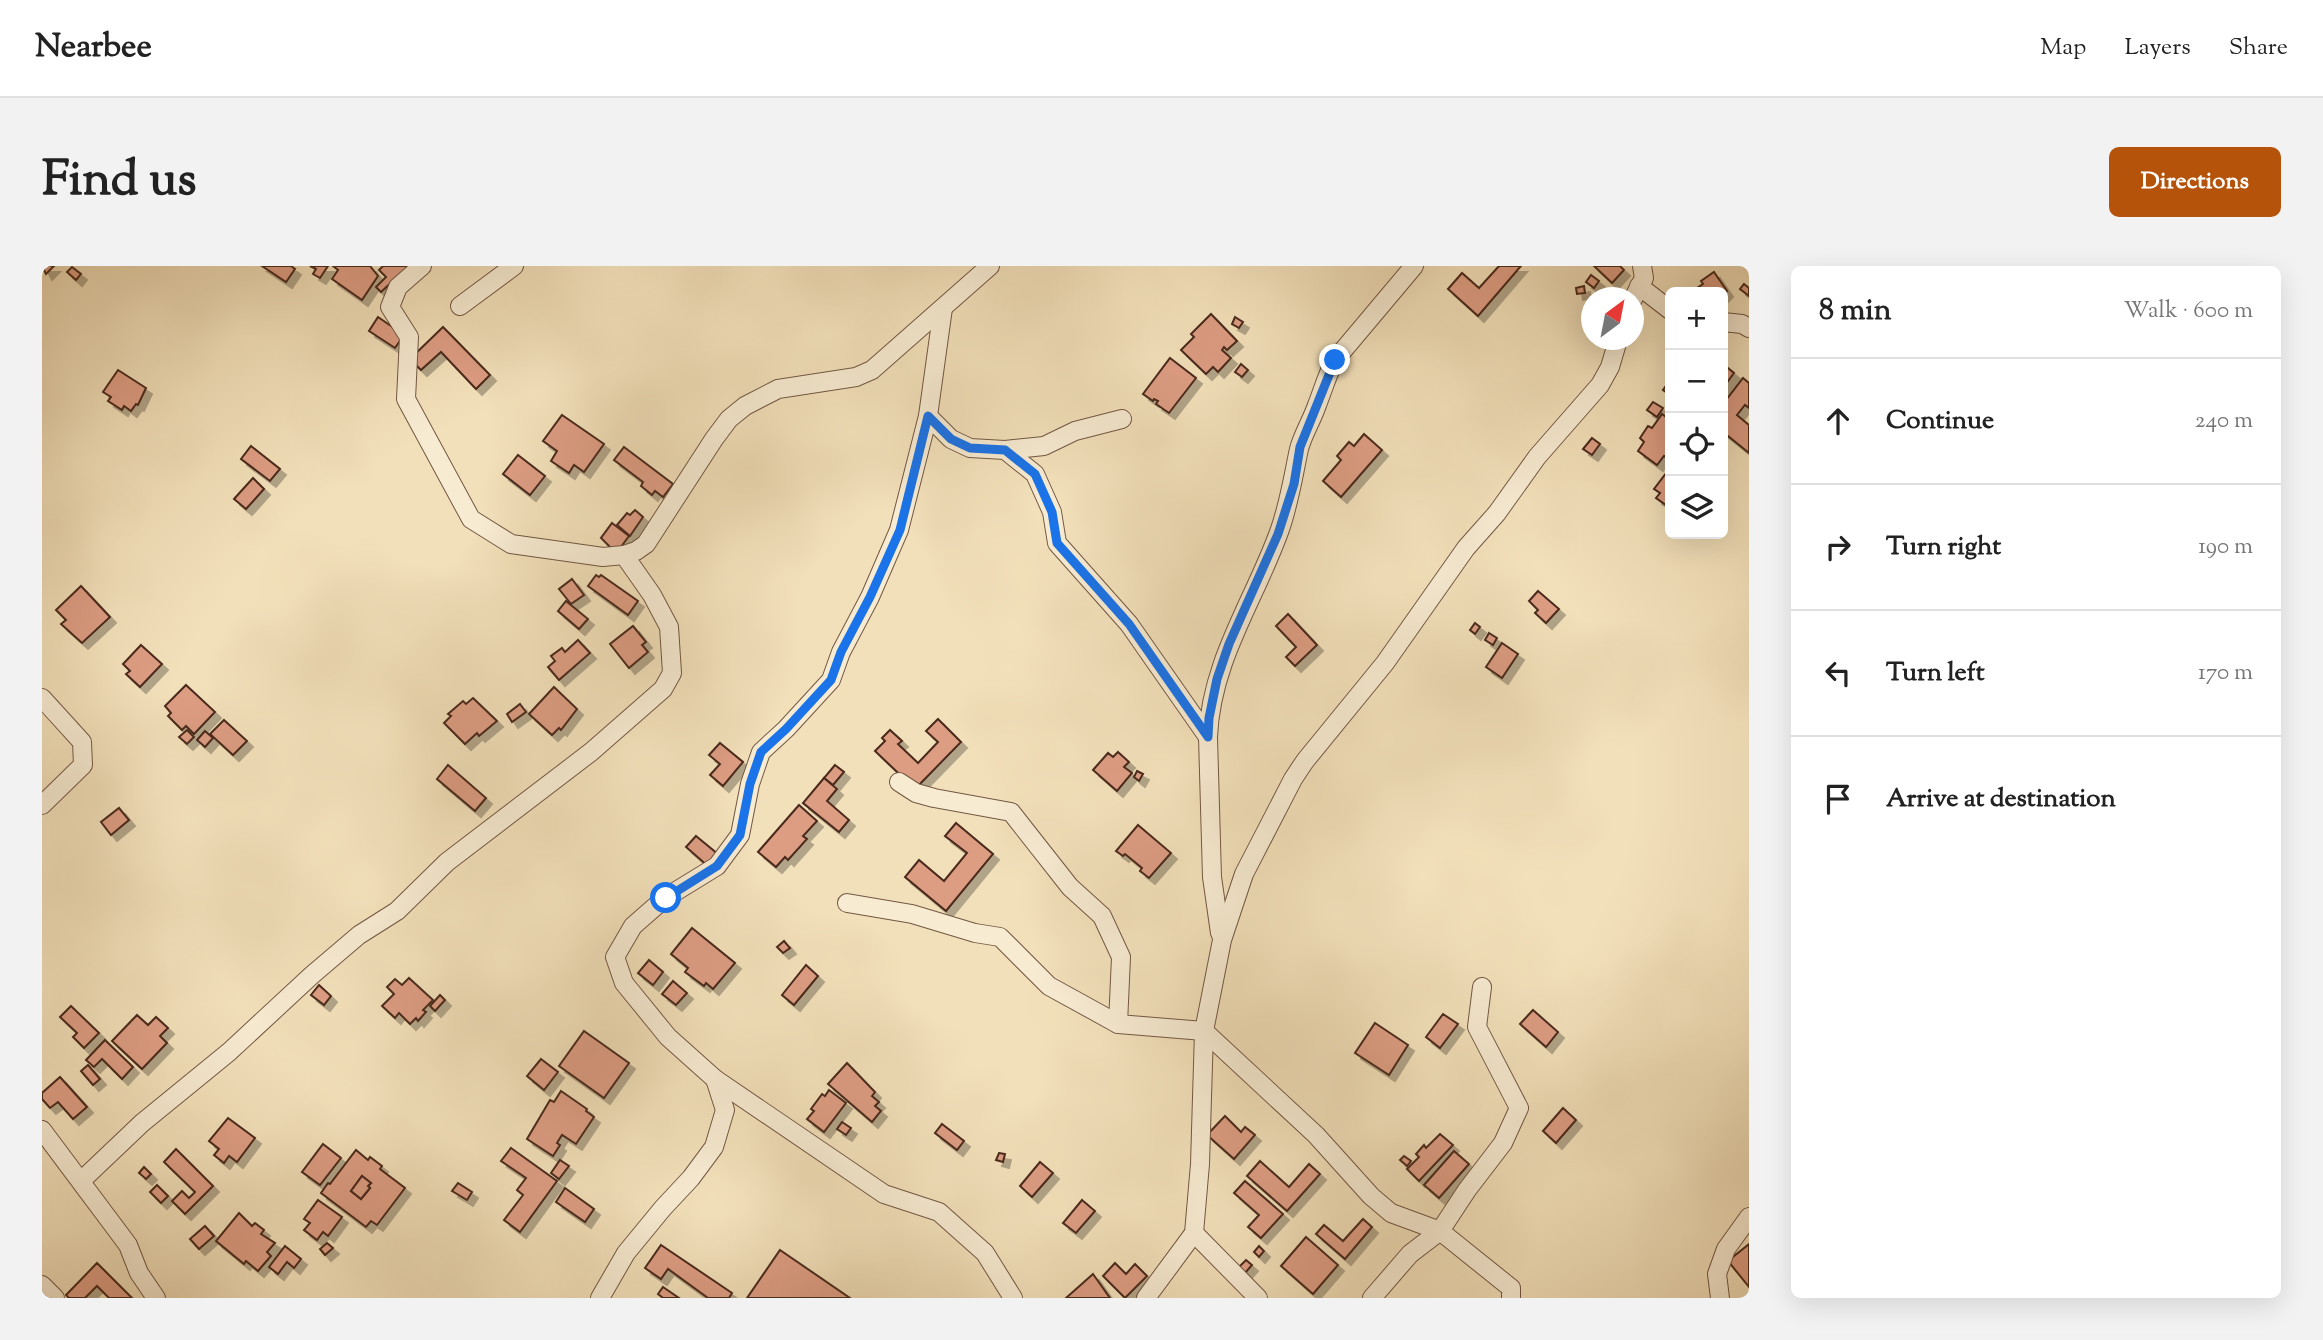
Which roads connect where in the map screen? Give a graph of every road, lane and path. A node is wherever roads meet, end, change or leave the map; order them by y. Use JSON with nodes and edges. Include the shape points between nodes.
{"nodes":[{"id":1,"x":422,"y":266,"type":"edge"},
{"id":2,"x":514,"y":266,"type":"edge"},
{"id":3,"x":990,"y":266,"type":"edge"},
{"id":4,"x":1414,"y":266,"type":"edge"},
{"id":5,"x":1642,"y":266,"type":"edge"},
{"id":6,"x":1639,"y":287,"type":"edge"},
{"id":7,"x":1644,"y":297,"type":"edge"},
{"id":8,"x":460,"y":306,"type":"dead end"},
{"id":9,"x":943,"y":307,"type":"junction"},
{"id":10,"x":1665,"y":308,"type":"edge"},
{"id":11,"x":1728,"y":323,"type":"edge"},
{"id":12,"x":1749,"y":328,"type":"edge"},
{"id":13,"x":1615,"y":350,"type":"edge"},
{"id":14,"x":928,"y":416,"type":"junction"},
{"id":15,"x":1122,"y":419,"type":"dead end"},
{"id":16,"x":1005,"y":450,"type":"junction"},
{"id":17,"x":624,"y":555,"type":"junction"},
{"id":18,"x":42,"y":698,"type":"edge"},
{"id":19,"x":1208,"y":737,"type":"junction"},
{"id":20,"x":899,"y":782,"type":"dead end"},
{"id":21,"x":42,"y":805,"type":"edge"},
{"id":22,"x":847,"y":903,"type":"dead end"},
{"id":23,"x":1222,"y":940,"type":"junction"},
{"id":24,"x":1482,"y":987,"type":"dead end"},
{"id":25,"x":1118,"y":1024,"type":"junction"},
{"id":26,"x":1204,"y":1031,"type":"junction"},
{"id":27,"x":715,"y":1079,"type":"junction"},
{"id":28,"x":42,"y":1130,"type":"edge"},
{"id":29,"x":81,"y":1181,"type":"junction"},
{"id":30,"x":1749,"y":1217,"type":"edge"},
{"id":31,"x":1440,"y":1231,"type":"junction"},
{"id":32,"x":1194,"y":1233,"type":"junction"},
{"id":33,"x":42,"y":1285,"type":"edge"},
{"id":34,"x":55,"y":1298,"type":"edge"},
{"id":35,"x":156,"y":1298,"type":"edge"},
{"id":36,"x":600,"y":1298,"type":"edge"},
{"id":37,"x":1013,"y":1298,"type":"edge"},
{"id":38,"x":1146,"y":1298,"type":"edge"},
{"id":39,"x":1258,"y":1298,"type":"edge"},
{"id":40,"x":1372,"y":1298,"type":"edge"},
{"id":41,"x":1511,"y":1298,"type":"edge"},
{"id":42,"x":1720,"y":1298,"type":"edge"}],
"edges":[{"from":1,"to":17,"type":"street","via":[[398,287],[390,307],[409,337],[406,399],[471,519],[511,544]]},
{"from":2,"to":8,"type":"street"},
{"from":3,"to":9,"type":"street"},
{"from":4,"to":19,"type":"street","via":[[1335,360],[1326,377],[1300,447],[1278,534],[1225,656]]},
{"from":5,"to":6,"type":"street","via":[[1644,278]]},
{"from":7,"to":10,"type":"street"},
{"from":9,"to":14,"type":"street"},
{"from":9,"to":17,"type":"street","via":[[872,370],[856,377],[778,389],[745,406],[714,439],[646,544]]},
{"from":11,"to":12,"type":"street"},
{"from":13,"to":23,"type":"street","via":[[1600,385],[1466,548],[1385,663],[1293,779],[1244,874]]},
{"from":14,"to":16,"type":"street","via":[[951,439],[970,448]]},
{"from":14,"to":27,"type":"street","via":[[900,530],[831,680],[761,752],[740,835],[717,866],[666,898],[633,926],[615,957],[624,983],[668,1037]]},
{"from":15,"to":16,"type":"street","via":[[1075,431],[1044,446]]},
{"from":16,"to":19,"type":"street","via":[[1035,474],[1052,512],[1057,543],[1129,624]]},
{"from":17,"to":29,"type":"street","via":[[669,627],[672,673],[663,689],[591,752],[447,862],[397,911],[359,935]]},
{"from":18,"to":21,"type":"street","via":[[82,742],[83,765]]},
{"from":19,"to":23,"type":"street","via":[[1212,877]]},
{"from":20,"to":25,"type":"street","via":[[934,798],[1011,812],[1070,887],[1101,916],[1121,957]]},
{"from":22,"to":25,"type":"street","via":[[1000,937],[1049,986]]},
{"from":23,"to":26,"type":"street"},
{"from":24,"to":31,"type":"street","via":[[1477,1027],[1520,1108],[1503,1143]]},
{"from":25,"to":26,"type":"street"},
{"from":26,"to":31,"type":"street","via":[[1316,1135],[1391,1213]]},
{"from":26,"to":32,"type":"street"},
{"from":27,"to":36,"type":"street","via":[[725,1110],[714,1147],[626,1252]]},
{"from":27,"to":37,"type":"street","via":[[884,1194],[939,1212],[985,1253]]},
{"from":28,"to":29,"type":"street"},
{"from":29,"to":35,"type":"street","via":[[128,1245]]},
{"from":30,"to":42,"type":"street","via":[[1726,1249],[1717,1274]]},
{"from":31,"to":40,"type":"street","via":[[1410,1254]]},
{"from":31,"to":41,"type":"street","via":[[1511,1288]]},
{"from":32,"to":38,"type":"street"},
{"from":32,"to":39,"type":"street"},
{"from":33,"to":34,"type":"street"}]}
